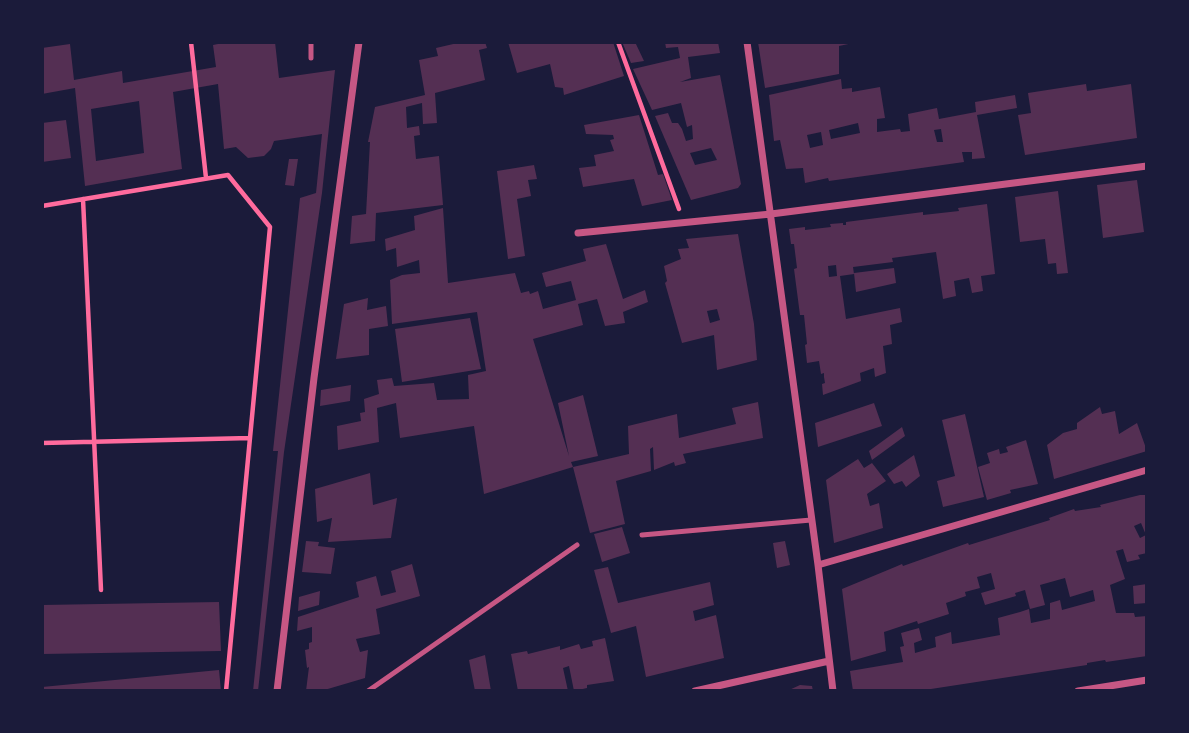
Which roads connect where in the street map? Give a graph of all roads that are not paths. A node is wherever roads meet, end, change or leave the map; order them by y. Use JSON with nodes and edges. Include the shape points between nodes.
{"nodes":[{"id":1,"x":311,"y":42,"type":"edge"},
{"id":2,"x":359,"y":42,"type":"edge"},
{"id":3,"x":747,"y":42,"type":"edge"},
{"id":4,"x":311,"y":58,"type":"dead end"},
{"id":5,"x":1147,"y":166,"type":"edge"},
{"id":6,"x":771,"y":214,"type":"junction"},
{"id":7,"x":578,"y":233,"type":"dead end"},
{"id":8,"x":1147,"y":470,"type":"edge"},
{"id":9,"x":811,"y":520,"type":"junction"},
{"id":10,"x":642,"y":535,"type":"dead end"},
{"id":11,"x":577,"y":545,"type":"dead end"},
{"id":12,"x":818,"y":565,"type":"junction"},
{"id":13,"x":829,"y":661,"type":"junction"},
{"id":14,"x":1147,"y":680,"type":"edge"},
{"id":15,"x":277,"y":691,"type":"edge"},
{"id":16,"x":368,"y":691,"type":"edge"},
{"id":17,"x":695,"y":691,"type":"edge"},
{"id":18,"x":833,"y":691,"type":"edge"},
{"id":19,"x":1078,"y":691,"type":"edge"}],
"edges":[{"from":1,"to":4,"type":"lane"},
{"from":2,"to":15,"type":"street"},
{"from":3,"to":6,"type":"street"},
{"from":5,"to":6,"type":"street"},
{"from":6,"to":7,"type":"street"},
{"from":6,"to":9,"type":"street"},
{"from":8,"to":12,"type":"street"},
{"from":9,"to":10,"type":"lane"},
{"from":9,"to":12,"type":"street"},
{"from":11,"to":16,"type":"lane"},
{"from":12,"to":13,"type":"street"},
{"from":13,"to":17,"type":"street"},
{"from":13,"to":18,"type":"street"},
{"from":14,"to":19,"type":"street"}]}
